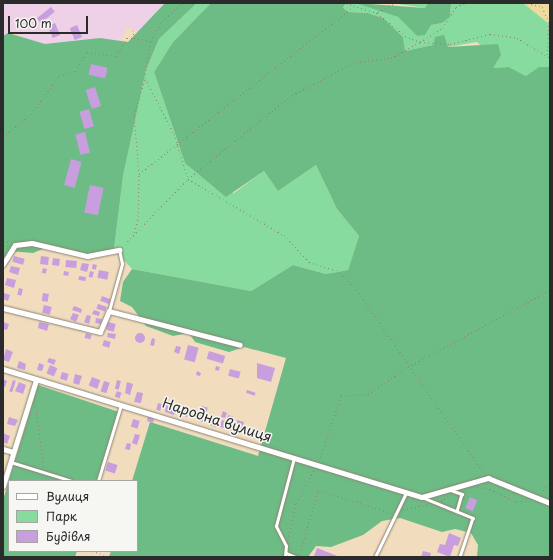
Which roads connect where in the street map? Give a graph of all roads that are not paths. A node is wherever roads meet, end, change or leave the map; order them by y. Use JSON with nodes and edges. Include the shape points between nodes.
{"nodes":[{"id":1,"x":119,"y":250,"type":"joint"},
{"id":2,"x":3,"y":264,"type":"edge"},
{"id":3,"x":3,"y":308,"type":"edge"},
{"id":4,"x":109,"y":311,"type":"junction"},
{"id":5,"x":240,"y":345,"type":"dead end"},
{"id":6,"x":3,"y":369,"type":"edge"},
{"id":7,"x":36,"y":380,"type":"junction"},
{"id":8,"x":122,"y":404,"type":"junction"},
{"id":9,"x":3,"y":449,"type":"edge"},
{"id":10,"x":13,"y":452,"type":"junction"},
{"id":11,"x":294,"y":458,"type":"junction"},
{"id":12,"x":10,"y":462,"type":"junction"},
{"id":13,"x":69,"y":480,"type":"edge"},
{"id":14,"x":98,"y":480,"type":"edge"},
{"id":15,"x":3,"y":486,"type":"edge"},
{"id":16,"x":449,"y":489,"type":"junction"},
{"id":17,"x":407,"y":490,"type":"junction"},
{"id":18,"x":422,"y":497,"type":"junction"},
{"id":19,"x":550,"y":503,"type":"edge"},
{"id":20,"x":457,"y":511,"type":"junction"},
{"id":21,"x":286,"y":553,"type":"junction"},
{"id":22,"x":285,"y":557,"type":"edge"},
{"id":23,"x":298,"y":557,"type":"edge"},
{"id":24,"x":375,"y":557,"type":"edge"},
{"id":25,"x":460,"y":557,"type":"edge"}],
"edges":[{"from":1,"to":2,"type":"street","via":[[87,256],[32,243],[15,244]]},
{"from":1,"to":4,"type":"lane","via":[[122,264]]},
{"from":3,"to":4,"type":"street","via":[[100,332]]},
{"from":4,"to":5,"type":"street"},
{"from":6,"to":7,"type":"street","name":"Народна вулиця"},
{"from":7,"to":8,"type":"street","name":"Народна вулиця"},
{"from":7,"to":10,"type":"street"},
{"from":8,"to":11,"type":"street","name":"Народна вулиця"},
{"from":8,"to":14,"type":"lane"},
{"from":9,"to":10,"type":"street"},
{"from":10,"to":12,"type":"street"},
{"from":11,"to":17,"type":"street","name":"Народна вулиця"},
{"from":11,"to":21,"type":"lane","via":[[276,526],[286,546]]},
{"from":12,"to":13,"type":"lane"},
{"from":12,"to":15,"type":"street"},
{"from":16,"to":18,"type":"street"},
{"from":16,"to":19,"type":"street","via":[[488,478],[536,495]]},
{"from":16,"to":20,"type":"lane","via":[[463,497]]},
{"from":17,"to":18,"type":"street","name":"Народна вулиця"},
{"from":17,"to":24,"type":"lane"},
{"from":18,"to":20,"type":"lane"},
{"from":20,"to":25,"type":"lane","via":[[472,518]]},
{"from":21,"to":22,"type":"lane"},
{"from":21,"to":23,"type":"lane"}]}
